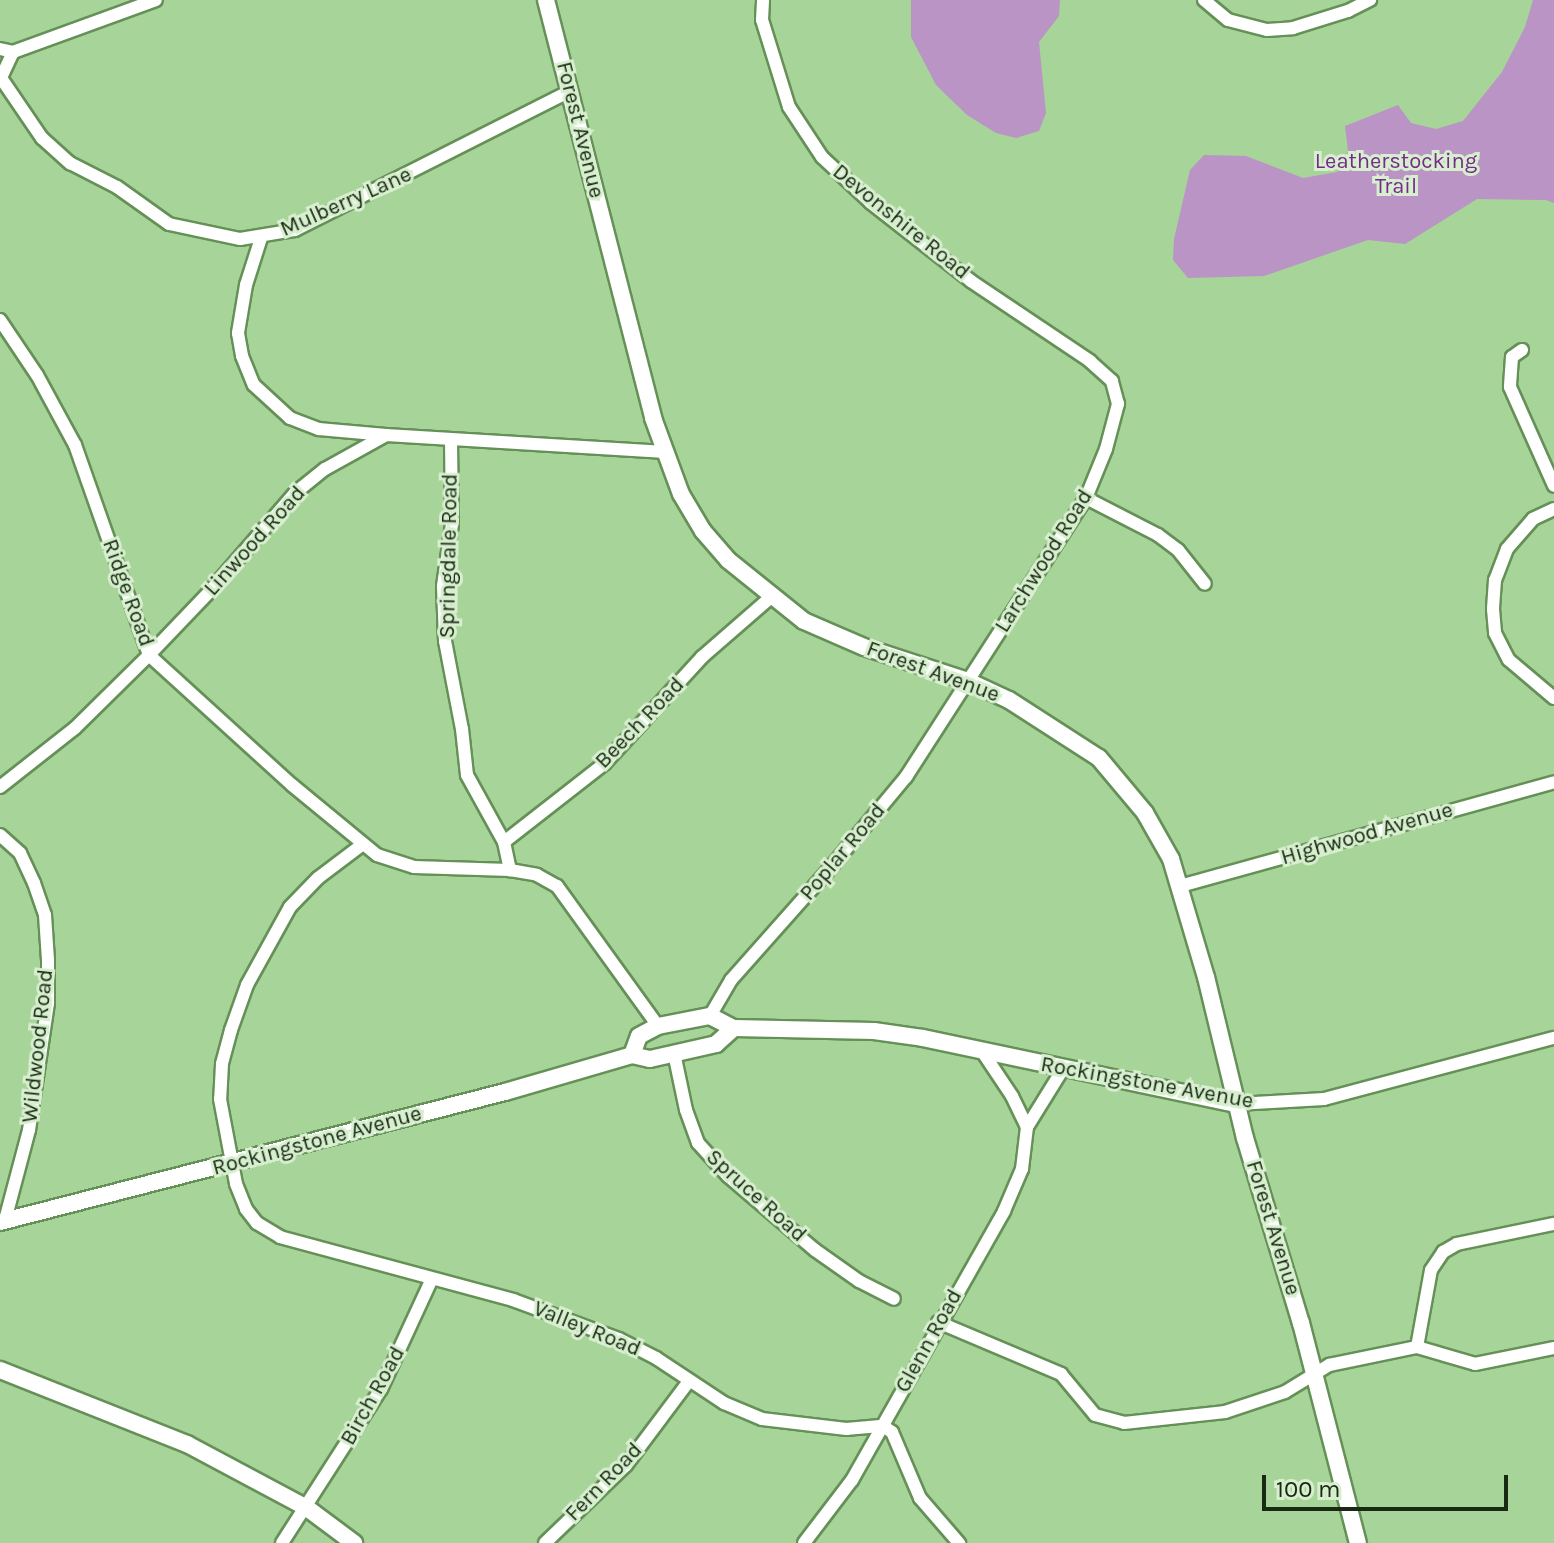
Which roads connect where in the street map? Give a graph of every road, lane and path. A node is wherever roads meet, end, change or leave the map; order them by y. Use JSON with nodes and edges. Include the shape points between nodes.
{"nodes":[{"id":1,"x":156,"y":0,"type":"edge"},
{"id":2,"x":546,"y":0,"type":"edge"},
{"id":3,"x":763,"y":0,"type":"edge"},
{"id":4,"x":1204,"y":0,"type":"edge"},
{"id":5,"x":1370,"y":0,"type":"edge"},
{"id":6,"x":7,"y":51,"type":"edge"},
{"id":7,"x":0,"y":79,"type":"edge"},
{"id":8,"x":570,"y":91,"type":"junction"},
{"id":9,"x":261,"y":238,"type":"junction"},
{"id":10,"x":0,"y":320,"type":"edge"},
{"id":11,"x":1522,"y":350,"type":"dead end"},
{"id":12,"x":1115,"y":389,"type":"joint"},
{"id":13,"x":386,"y":435,"type":"junction"},
{"id":14,"x":451,"y":440,"type":"junction"},
{"id":15,"x":665,"y":452,"type":"junction"},
{"id":16,"x":1554,"y":486,"type":"edge"},
{"id":17,"x":1086,"y":498,"type":"junction"},
{"id":18,"x":1554,"y":509,"type":"edge"},
{"id":19,"x":1205,"y":584,"type":"dead end"},
{"id":20,"x":771,"y":597,"type":"junction"},
{"id":21,"x":149,"y":655,"type":"junction"},
{"id":22,"x":968,"y":681,"type":"junction"},
{"id":23,"x":1554,"y":698,"type":"edge"},
{"id":24,"x":1554,"y":782,"type":"edge"},
{"id":25,"x":0,"y":787,"type":"edge"},
{"id":26,"x":0,"y":835,"type":"edge"},
{"id":27,"x":504,"y":842,"type":"junction"},
{"id":28,"x":363,"y":844,"type":"junction"},
{"id":29,"x":510,"y":870,"type":"junction"},
{"id":30,"x":1180,"y":886,"type":"junction"},
{"id":31,"x":710,"y":1016,"type":"junction"},
{"id":32,"x":658,"y":1026,"type":"junction"},
{"id":33,"x":734,"y":1028,"type":"junction"},
{"id":34,"x":1554,"y":1038,"type":"edge"},
{"id":35,"x":982,"y":1051,"type":"junction"},
{"id":36,"x":674,"y":1053,"type":"junction"},
{"id":37,"x":632,"y":1055,"type":"junction"},
{"id":38,"x":1063,"y":1069,"type":"junction"},
{"id":39,"x":1237,"y":1104,"type":"junction"},
{"id":40,"x":1027,"y":1127,"type":"junction"},
{"id":41,"x":232,"y":1163,"type":"junction"},
{"id":42,"x":2,"y":1221,"type":"edge"},
{"id":43,"x":1554,"y":1224,"type":"edge"},
{"id":44,"x":431,"y":1281,"type":"junction"},
{"id":45,"x":894,"y":1299,"type":"dead end"},
{"id":46,"x":938,"y":1322,"type":"junction"},
{"id":47,"x":1417,"y":1347,"type":"junction"},
{"id":48,"x":1554,"y":1348,"type":"edge"},
{"id":49,"x":0,"y":1370,"type":"edge"},
{"id":50,"x":1314,"y":1373,"type":"junction"},
{"id":51,"x":689,"y":1381,"type":"junction"},
{"id":52,"x":883,"y":1426,"type":"junction"},
{"id":53,"x":307,"y":1508,"type":"junction"},
{"id":54,"x":282,"y":1543,"type":"edge"},
{"id":55,"x":354,"y":1543,"type":"edge"},
{"id":56,"x":545,"y":1543,"type":"edge"},
{"id":57,"x":804,"y":1543,"type":"edge"},
{"id":58,"x":959,"y":1543,"type":"edge"},
{"id":59,"x":1358,"y":1543,"type":"edge"}],
"edges":[{"from":1,"to":6,"type":"street"},
{"from":2,"to":8,"type":"street","name":"Forest Avenue"},
{"from":3,"to":12,"type":"street","name":"Devonshire Road","via":[[762,20],[789,107],[822,157],[971,281],[1090,361]]},
{"from":4,"to":5,"type":"street","via":[[1228,20],[1267,30],[1293,28]]},
{"from":6,"to":7,"type":"street","name":"Mulberry Lane"},
{"from":7,"to":9,"type":"street","name":"Mulberry Lane","via":[[42,138],[70,163],[117,187],[169,224]]},
{"from":8,"to":9,"type":"street","name":"Mulberry Lane","via":[[295,230]]},
{"from":8,"to":15,"type":"street","name":"Forest Avenue"},
{"from":9,"to":13,"type":"street","via":[[238,333],[254,385],[290,418],[319,429]]},
{"from":10,"to":21,"type":"street","name":"Ridge Road","via":[[75,445]]},
{"from":11,"to":16,"type":"street","via":[[1512,357],[1510,387]]},
{"from":12,"to":17,"type":"street","name":"Larchwood Road","via":[[1118,404]]},
{"from":13,"to":14,"type":"street"},
{"from":13,"to":21,"type":"street","name":"Linwood Road","via":[[325,469],[295,493]]},
{"from":14,"to":15,"type":"street"},
{"from":14,"to":27,"type":"street","name":"Springdale Road","via":[[445,641],[467,775]]},
{"from":15,"to":20,"type":"street","name":"Forest Avenue","via":[[703,531]]},
{"from":17,"to":19,"type":"street","via":[[1168,543]]},
{"from":17,"to":22,"type":"street","name":"Larchwood Road"},
{"from":18,"to":23,"type":"street","via":[[1533,519],[1507,549],[1495,580],[1493,609],[1495,633],[1509,660]]},
{"from":20,"to":22,"type":"street","name":"Forest Avenue","via":[[804,621],[864,647]]},
{"from":20,"to":27,"type":"street","name":"Beech Road","via":[[702,657],[605,763]]},
{"from":21,"to":25,"type":"street","name":"Linwood Road","via":[[75,728]]},
{"from":21,"to":28,"type":"street","name":"Ridge Road"},
{"from":22,"to":30,"type":"street","name":"Forest Avenue","via":[[1034,715],[1099,758],[1145,813]]},
{"from":22,"to":31,"type":"street","name":"Poplar Road","via":[[906,777],[731,980]]},
{"from":24,"to":30,"type":"street","name":"Highwood Avenue"},
{"from":26,"to":42,"type":"street","name":"Wildwood Road","via":[[20,853],[34,883],[45,915],[48,960],[48,1003],[32,1116]]},
{"from":27,"to":29,"type":"street","name":"Springdale Road"},
{"from":28,"to":29,"type":"street","name":"Ridge Road","via":[[377,855],[414,867]]},
{"from":28,"to":41,"type":"street","name":"Valley Road","via":[[290,907],[247,985],[222,1064],[220,1099]]},
{"from":29,"to":32,"type":"street","via":[[557,886]]},
{"from":30,"to":39,"type":"street","name":"Forest Avenue"},
{"from":31,"to":32,"type":"street"},
{"from":31,"to":33,"type":"street","name":"Rockingstone Avenue"},
{"from":32,"to":37,"type":"street","via":[[639,1036]]},
{"from":33,"to":35,"type":"street","name":"Rockingstone Avenue","via":[[874,1031]]},
{"from":33,"to":36,"type":"street","name":"Rockingstone Avenue","via":[[716,1044]]},
{"from":34,"to":39,"type":"street","name":"Rockingstone Avenue","via":[[1324,1099]]},
{"from":35,"to":38,"type":"street","name":"Rockingstone Avenue"},
{"from":35,"to":40,"type":"street"},
{"from":36,"to":37,"type":"street","name":"Rockingstone Avenue","via":[[650,1059]]},
{"from":36,"to":45,"type":"street","name":"Spruce Road","via":[[698,1143],[815,1250]]},
{"from":37,"to":41,"type":"street","name":"Rockingstone Avenue"},
{"from":38,"to":39,"type":"street","name":"Rockingstone Avenue"},
{"from":38,"to":40,"type":"street","name":"Glenn Road"},
{"from":39,"to":50,"type":"street","name":"Forest Avenue"},
{"from":40,"to":46,"type":"street","name":"Glenn Road","via":[[1022,1169],[1004,1211]]},
{"from":41,"to":42,"type":"street","name":"Rockingstone Avenue"},
{"from":41,"to":44,"type":"street","name":"Valley Road","via":[[246,1209],[280,1237]]},
{"from":43,"to":47,"type":"street","via":[[1457,1244],[1443,1252],[1431,1270]]},
{"from":44,"to":51,"type":"street","name":"Valley Road","via":[[513,1300],[619,1339]]},
{"from":44,"to":53,"type":"street","name":"Birch Road","via":[[381,1389]]},
{"from":46,"to":50,"type":"street","via":[[1061,1374],[1095,1415],[1124,1423],[1225,1412],[1285,1392]]},
{"from":46,"to":52,"type":"street","name":"Glenn Road"},
{"from":47,"to":48,"type":"street","via":[[1475,1364]]},
{"from":47,"to":50,"type":"street","via":[[1329,1365]]},
{"from":49,"to":53,"type":"street","via":[[187,1444]]},
{"from":50,"to":59,"type":"street","name":"Forest Avenue"},
{"from":51,"to":52,"type":"street","name":"Valley Road","via":[[762,1419],[846,1429]]},
{"from":51,"to":56,"type":"street","name":"Fern Road","via":[[626,1465]]},
{"from":52,"to":57,"type":"street","name":"Glenn Road","via":[[852,1480]]},
{"from":52,"to":58,"type":"street","via":[[892,1432],[920,1498]]},
{"from":53,"to":54,"type":"street","name":"Birch Road"},
{"from":53,"to":55,"type":"street"}]}
